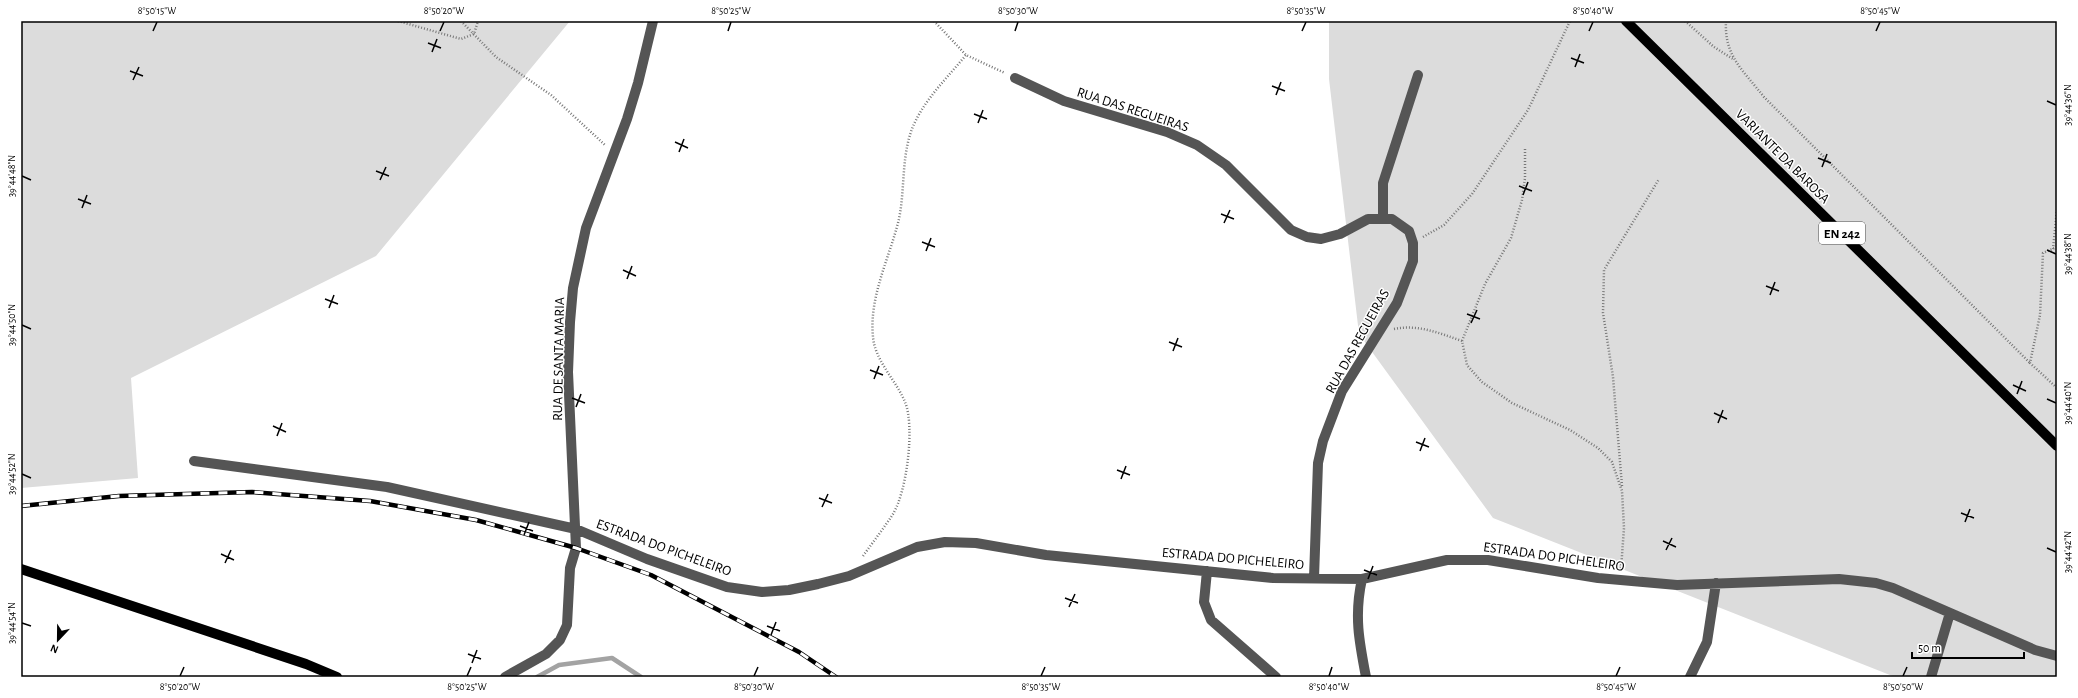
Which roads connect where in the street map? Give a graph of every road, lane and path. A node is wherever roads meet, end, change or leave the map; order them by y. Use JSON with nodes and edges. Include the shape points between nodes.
{"nodes":[{"id":1,"x":398,"y":21,"type":"edge"},
{"id":2,"x":461,"y":21,"type":"edge"},
{"id":3,"x":478,"y":21,"type":"edge"},
{"id":4,"x":653,"y":21,"type":"edge"},
{"id":5,"x":934,"y":21,"type":"edge"},
{"id":6,"x":1570,"y":21,"type":"edge"},
{"id":7,"x":1626,"y":21,"type":"edge"},
{"id":8,"x":1685,"y":21,"type":"edge"},
{"id":9,"x":1726,"y":21,"type":"edge"},
{"id":10,"x":474,"y":34,"type":"junction"},
{"id":11,"x":966,"y":55,"type":"junction"},
{"id":12,"x":1736,"y":61,"type":"junction"},
{"id":13,"x":1418,"y":75,"type":"dead end"},
{"id":14,"x":1015,"y":78,"type":"joint"},
{"id":15,"x":1525,"y":149,"type":"dead end"},
{"id":16,"x":614,"y":154,"type":"junction"},
{"id":17,"x":1659,"y":179,"type":"dead end"},
{"id":18,"x":2057,"y":210,"type":"edge"},
{"id":19,"x":1382,"y":219,"type":"junction"},
{"id":20,"x":1413,"y":243,"type":"junction"},
{"id":21,"x":2057,"y":247,"type":"edge"},
{"id":22,"x":2054,"y":249,"type":"junction"},
{"id":23,"x":1378,"y":333,"type":"junction"},
{"id":24,"x":1462,"y":340,"type":"junction"},
{"id":25,"x":2030,"y":363,"type":"junction"},
{"id":26,"x":2057,"y":388,"type":"edge"},
{"id":27,"x":2057,"y":446,"type":"edge"},
{"id":28,"x":194,"y":461,"type":"dead end"},
{"id":29,"x":1622,"y":491,"type":"junction"},
{"id":30,"x":576,"y":529,"type":"junction"},
{"id":31,"x":863,"y":557,"type":"dead end"},
{"id":32,"x":21,"y":569,"type":"edge"},
{"id":33,"x":1207,"y":571,"type":"junction"},
{"id":34,"x":1314,"y":578,"type":"junction"},
{"id":35,"x":1362,"y":579,"type":"junction"},
{"id":36,"x":1620,"y":580,"type":"junction"},
{"id":37,"x":1716,"y":584,"type":"junction"},
{"id":38,"x":1950,"y":613,"type":"junction"},
{"id":39,"x":2057,"y":656,"type":"edge"},
{"id":40,"x":337,"y":677,"type":"edge"},
{"id":41,"x":505,"y":677,"type":"edge"},
{"id":42,"x":1276,"y":677,"type":"edge"},
{"id":43,"x":1366,"y":677,"type":"edge"},
{"id":44,"x":1690,"y":677,"type":"edge"},
{"id":45,"x":1931,"y":677,"type":"edge"}],
"edges":[{"from":1,"to":10,"type":"path","via":[[461,39]]},
{"from":2,"to":10,"type":"path"},
{"from":3,"to":10,"type":"path"},
{"from":4,"to":16,"type":"street","name":"RUA DE SANTA MARIA","via":[[638,82]]},
{"from":5,"to":11,"type":"path"},
{"from":6,"to":20,"type":"path","via":[[1528,110],[1472,194],[1444,225]]},
{"from":7,"to":27,"type":"main road","name":"VARIANTE DA BAROSA","number":"EN 242"},
{"from":8,"to":12,"type":"path","via":[[1714,47]]},
{"from":9,"to":12,"type":"path","via":[[1725,36],[1730,53]]},
{"from":10,"to":16,"type":"path","via":[[496,57],[551,95]]},
{"from":11,"to":14,"type":"path"},
{"from":11,"to":31,"type":"path","via":[[924,105],[914,124],[898,222],[871,318],[873,340],[879,357],[905,402],[909,420],[908,455],[904,484],[894,513]]},
{"from":12,"to":25,"type":"path","via":[[1764,97]]},
{"from":13,"to":19,"type":"street","via":[[1383,182]]},
{"from":14,"to":19,"type":"street","name":"RUA DAS REGUEIRAS","via":[[1064,101],[1166,132],[1197,145],[1226,165],[1291,230],[1306,238],[1321,239],[1340,234],[1368,219]]},
{"from":15,"to":24,"type":"path","via":[[1522,200],[1511,238],[1485,284]]},
{"from":16,"to":30,"type":"street","name":"RUA DE SANTA MARIA","via":[[598,190],[586,228],[572,295],[568,372]]},
{"from":17,"to":29,"type":"path","via":[[1604,270],[1603,314],[1613,377]]},
{"from":18,"to":22,"type":"path"},
{"from":19,"to":20,"type":"street","name":"RUA DAS REGUEIRAS","via":[[1392,219],[1409,231]]},
{"from":20,"to":23,"type":"street","name":"RUA DAS REGUEIRAS","via":[[1412,261],[1397,303]]},
{"from":21,"to":22,"type":"path"},
{"from":22,"to":25,"type":"path","via":[[2043,253],[2040,314]]},
{"from":23,"to":24,"type":"path","via":[[1402,328],[1426,328]]},
{"from":23,"to":34,"type":"street","name":"RUA DAS REGUEIRAS","via":[[1342,391],[1323,441],[1318,463]]},
{"from":24,"to":29,"type":"path","via":[[1467,365],[1482,382],[1512,403],[1570,430],[1598,448],[1612,462]]},
{"from":25,"to":26,"type":"path"},
{"from":28,"to":30,"type":"street","name":"ESTRADA DO PICHELEIRO","via":[[387,487]]},
{"from":29,"to":36,"type":"path","via":[[1624,528]]},
{"from":30,"to":33,"type":"street","name":"ESTRADA DO PICHELEIRO","via":[[647,559],[727,587],[762,592],[789,590],[849,576],[917,547],[946,542],[976,542],[1046,555]]},
{"from":30,"to":41,"type":"street","name":"RUA DE SANTA MARIA","via":[[576,548],[569,579],[567,625],[560,640],[546,654]]},
{"from":32,"to":40,"type":"main road","via":[[299,661]]},
{"from":33,"to":34,"type":"street","name":"ESTRADA DO PICHELEIRO","via":[[1273,578]]},
{"from":33,"to":42,"type":"street","via":[[1204,602],[1211,620]]},
{"from":34,"to":35,"type":"street","name":"ESTRADA DO PICHELEIRO"},
{"from":35,"to":36,"type":"street","name":"ESTRADA DO PICHELEIRO","via":[[1447,560],[1488,560]]},
{"from":35,"to":43,"type":"street","via":[[1357,601],[1358,635]]},
{"from":36,"to":37,"type":"street","name":"ESTRADA DO PICHELEIRO","via":[[1677,585]]},
{"from":37,"to":38,"type":"street","name":"ESTRADA DO PICHELEIRO","via":[[1839,579],[1876,583]]},
{"from":37,"to":44,"type":"street","via":[[1707,642]]},
{"from":38,"to":39,"type":"street","name":"ESTRADA DO PICHELEIRO","via":[[2035,650]]},
{"from":38,"to":45,"type":"street"}]}
